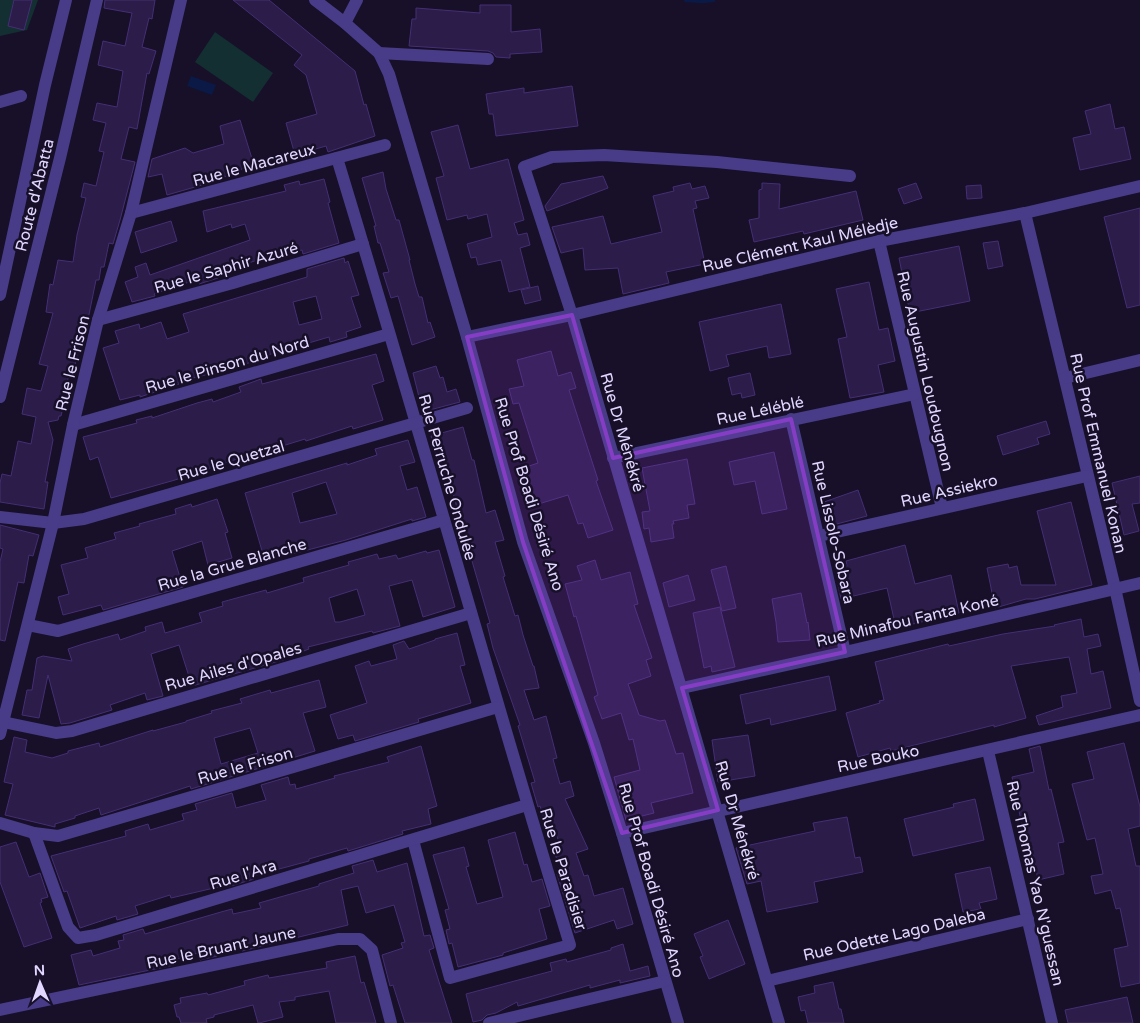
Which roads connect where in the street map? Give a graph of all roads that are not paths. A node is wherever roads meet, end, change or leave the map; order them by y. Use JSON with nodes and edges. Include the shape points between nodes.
{"nodes":[{"id":1,"x":66,"y":0,"type":"edge"},
{"id":2,"x":97,"y":0,"type":"edge"},
{"id":3,"x":181,"y":0,"type":"edge"},
{"id":4,"x":315,"y":0,"type":"edge"},
{"id":5,"x":357,"y":0,"type":"edge"},
{"id":6,"x":345,"y":23,"type":"junction"},
{"id":7,"x":379,"y":53,"type":"junction"},
{"id":8,"x":488,"y":59,"type":"dead end"},
{"id":9,"x":21,"y":96,"type":"dead end"},
{"id":10,"x":0,"y":102,"type":"edge"},
{"id":11,"x":385,"y":145,"type":"dead end"},
{"id":12,"x":337,"y":158,"type":"junction"},
{"id":13,"x":850,"y":176,"type":"dead end"},
{"id":14,"x":1140,"y":186,"type":"edge"},
{"id":15,"x":131,"y":213,"type":"junction"},
{"id":16,"x":1025,"y":213,"type":"junction"},
{"id":17,"x":879,"y":241,"type":"junction"},
{"id":18,"x":363,"y":244,"type":"junction"},
{"id":19,"x":0,"y":295,"type":"edge"},
{"id":20,"x":572,"y":315,"type":"junction"},
{"id":21,"x":98,"y":320,"type":"junction"},
{"id":22,"x":389,"y":334,"type":"junction"},
{"id":23,"x":468,"y":337,"type":"junction"},
{"id":24,"x":1140,"y":360,"type":"edge"},
{"id":25,"x":1065,"y":378,"type":"junction"},
{"id":26,"x":915,"y":394,"type":"junction"},
{"id":27,"x":0,"y":397,"type":"edge"},
{"id":28,"x":467,"y":408,"type":"dead end"},
{"id":29,"x":792,"y":420,"type":"junction"},
{"id":30,"x":416,"y":422,"type":"junction"},
{"id":31,"x":73,"y":425,"type":"junction"},
{"id":32,"x":613,"y":458,"type":"junction"},
{"id":33,"x":1087,"y":476,"type":"junction"},
{"id":34,"x":942,"y":508,"type":"junction"},
{"id":35,"x":0,"y":517,"type":"edge"},
{"id":36,"x":444,"y":520,"type":"junction"},
{"id":37,"x":53,"y":523,"type":"junction"},
{"id":38,"x":819,"y":536,"type":"junction"},
{"id":39,"x":1140,"y":583,"type":"edge"},
{"id":40,"x":1115,"y":588,"type":"junction"},
{"id":41,"x":470,"y":613,"type":"junction"},
{"id":42,"x":28,"y":625,"type":"junction"},
{"id":43,"x":845,"y":652,"type":"junction"},
{"id":44,"x":682,"y":688,"type":"junction"},
{"id":45,"x":1140,"y":701,"type":"edge"},
{"id":46,"x":498,"y":707,"type":"junction"},
{"id":47,"x":1140,"y":715,"type":"edge"},
{"id":48,"x":2,"y":728,"type":"edge"},
{"id":49,"x":988,"y":751,"type":"junction"},
{"id":50,"x":527,"y":805,"type":"junction"},
{"id":51,"x":718,"y":810,"type":"junction"},
{"id":52,"x":0,"y":823,"type":"edge"},
{"id":53,"x":34,"y":833,"type":"junction"},
{"id":54,"x":622,"y":833,"type":"junction"},
{"id":55,"x":413,"y":840,"type":"junction"},
{"id":56,"x":1028,"y":919,"type":"junction"},
{"id":57,"x":665,"y":981,"type":"junction"},
{"id":58,"x":767,"y":981,"type":"junction"},
{"id":59,"x":0,"y":1010,"type":"edge"},
{"id":60,"x":391,"y":1023,"type":"edge"},
{"id":61,"x":489,"y":1023,"type":"edge"},
{"id":62,"x":678,"y":1023,"type":"edge"},
{"id":63,"x":779,"y":1023,"type":"edge"},
{"id":64,"x":1052,"y":1023,"type":"edge"}],
"edges":[{"from":1,"to":19,"type":"street","name":"Route d'Abatta"},
{"from":2,"to":27,"type":"street","name":"Route d'Abatta"},
{"from":3,"to":15,"type":"street","name":"Rue le Frison"},
{"from":4,"to":6,"type":"street","name":"Rue Prof Boadi Désiré Ano"},
{"from":5,"to":6,"type":"street"},
{"from":6,"to":7,"type":"street","name":"Rue Prof Boadi Désiré Ano"},
{"from":7,"to":8,"type":"street"},
{"from":7,"to":23,"type":"street","name":"Rue Prof Boadi Désiré Ano","via":[[389,74]]},
{"from":9,"to":10,"type":"street"},
{"from":11,"to":12,"type":"street","name":"Rue le Macareux"},
{"from":12,"to":15,"type":"street","name":"Rue le Macareux"},
{"from":12,"to":18,"type":"street","name":"Rue Perruche Ondulée"},
{"from":13,"to":20,"type":"street","name":"Rue Dr Ménékré","via":[[718,162],[604,155],[552,157],[524,168]]},
{"from":14,"to":16,"type":"street","name":"Rue Clément Kaul Mélèdje"},
{"from":15,"to":21,"type":"street","name":"Rue le Frison"},
{"from":16,"to":17,"type":"street","name":"Rue Clément Kaul Mélèdje"},
{"from":16,"to":25,"type":"street","name":"Rue Prof Emmanuel Konan"},
{"from":17,"to":20,"type":"street","name":"Rue Clément Kaul Mélèdje"},
{"from":17,"to":26,"type":"street","name":"Rue Augustin Loudougnon"},
{"from":18,"to":21,"type":"street","name":"Rue le Saphir Azuré"},
{"from":18,"to":22,"type":"street","name":"Rue Perruche Ondulée"},
{"from":20,"to":23,"type":"street","name":"Rue Clément Kaul Mélèdje"},
{"from":20,"to":32,"type":"street","name":"Rue Dr Ménékré"},
{"from":21,"to":31,"type":"street","name":"Rue le Frison"},
{"from":22,"to":30,"type":"street","name":"Rue Perruche Ondulée"},
{"from":22,"to":31,"type":"street","name":"Rue le Pinson du Nord"},
{"from":23,"to":54,"type":"street","name":"Rue Prof Boadi Désiré Ano","via":[[524,542]]},
{"from":24,"to":25,"type":"street"},
{"from":25,"to":33,"type":"street","name":"Rue Prof Emmanuel Konan"},
{"from":26,"to":29,"type":"street","name":"Rue Léléblé"},
{"from":26,"to":34,"type":"street","name":"Rue Augustin Loudougnon"},
{"from":28,"to":30,"type":"street","name":"Rue le Quetzal"},
{"from":29,"to":32,"type":"street","name":"Rue Léléblé"},
{"from":29,"to":38,"type":"street","name":"Rue Lissolo-Sobara"},
{"from":30,"to":36,"type":"street","name":"Rue Perruche Ondulée"},
{"from":30,"to":37,"type":"street","name":"Rue le Quetzal","via":[[84,519]]},
{"from":31,"to":37,"type":"street","name":"Rue le Frison"},
{"from":32,"to":44,"type":"street","name":"Rue Dr Ménékré"},
{"from":33,"to":34,"type":"street","name":"Rue Assiekro"},
{"from":33,"to":40,"type":"street","name":"Rue Prof Emmanuel Konan"},
{"from":34,"to":38,"type":"street","name":"Rue Assiekro"},
{"from":35,"to":37,"type":"street","name":"Rue le Quetzal"},
{"from":36,"to":41,"type":"street","name":"Rue Perruche Ondulée"},
{"from":36,"to":42,"type":"street","name":"Rue la Grue Blanche","via":[[58,631]]},
{"from":37,"to":42,"type":"street","name":"Rue le Frison"},
{"from":38,"to":43,"type":"street","name":"Rue Lissolo-Sobara"},
{"from":39,"to":40,"type":"street","name":"Rue Minafou Fanta Koné"},
{"from":40,"to":43,"type":"street","name":"Rue Minafou Fanta Koné"},
{"from":40,"to":45,"type":"street","name":"Rue Prof Emmanuel Konan"},
{"from":41,"to":46,"type":"street","name":"Rue Perruche Ondulée"},
{"from":41,"to":48,"type":"street","name":"Rue Ailes d'Opales","via":[[72,731],[56,733]]},
{"from":42,"to":48,"type":"street","name":"Rue le Frison"},
{"from":43,"to":44,"type":"street","name":"Rue Minafou Fanta Koné"},
{"from":44,"to":51,"type":"street","name":"Rue Dr Ménékré"},
{"from":46,"to":50,"type":"street","name":"Rue Perruche Ondulée"},
{"from":46,"to":53,"type":"street","name":"Rue le Frison","via":[[58,836]]},
{"from":47,"to":49,"type":"street","name":"Rue Bouko"},
{"from":49,"to":51,"type":"street","name":"Rue Bouko"},
{"from":49,"to":56,"type":"street","name":"Rue Thomas Yao N'guessan"},
{"from":50,"to":55,"type":"street","name":"Rue l'Ara"},
{"from":50,"to":55,"type":"street","name":"Rue le Paradisier","via":[[570,945],[450,978]]},
{"from":51,"to":54,"type":"street","name":"Rue Bouko"},
{"from":51,"to":58,"type":"street","name":"Rue Dr Ménékré"},
{"from":52,"to":53,"type":"street","name":"Rue le Frison"},
{"from":53,"to":55,"type":"street","name":"Rue l'Ara","via":[[68,927],[78,938]]},
{"from":54,"to":57,"type":"street","name":"Rue Prof Boadi Désiré Ano"},
{"from":56,"to":58,"type":"street","name":"Rue Odette Lago Daleba"},
{"from":56,"to":64,"type":"street","name":"Rue Thomas Yao N'guessan"},
{"from":57,"to":61,"type":"street"},
{"from":57,"to":62,"type":"street","name":"Rue Prof Boadi Désiré Ano"},
{"from":58,"to":63,"type":"street","name":"Rue Dr Ménékré"},
{"from":59,"to":60,"type":"street","name":"Rue le Bruant Jaune","via":[[338,939],[360,938],[372,950]]}]}
